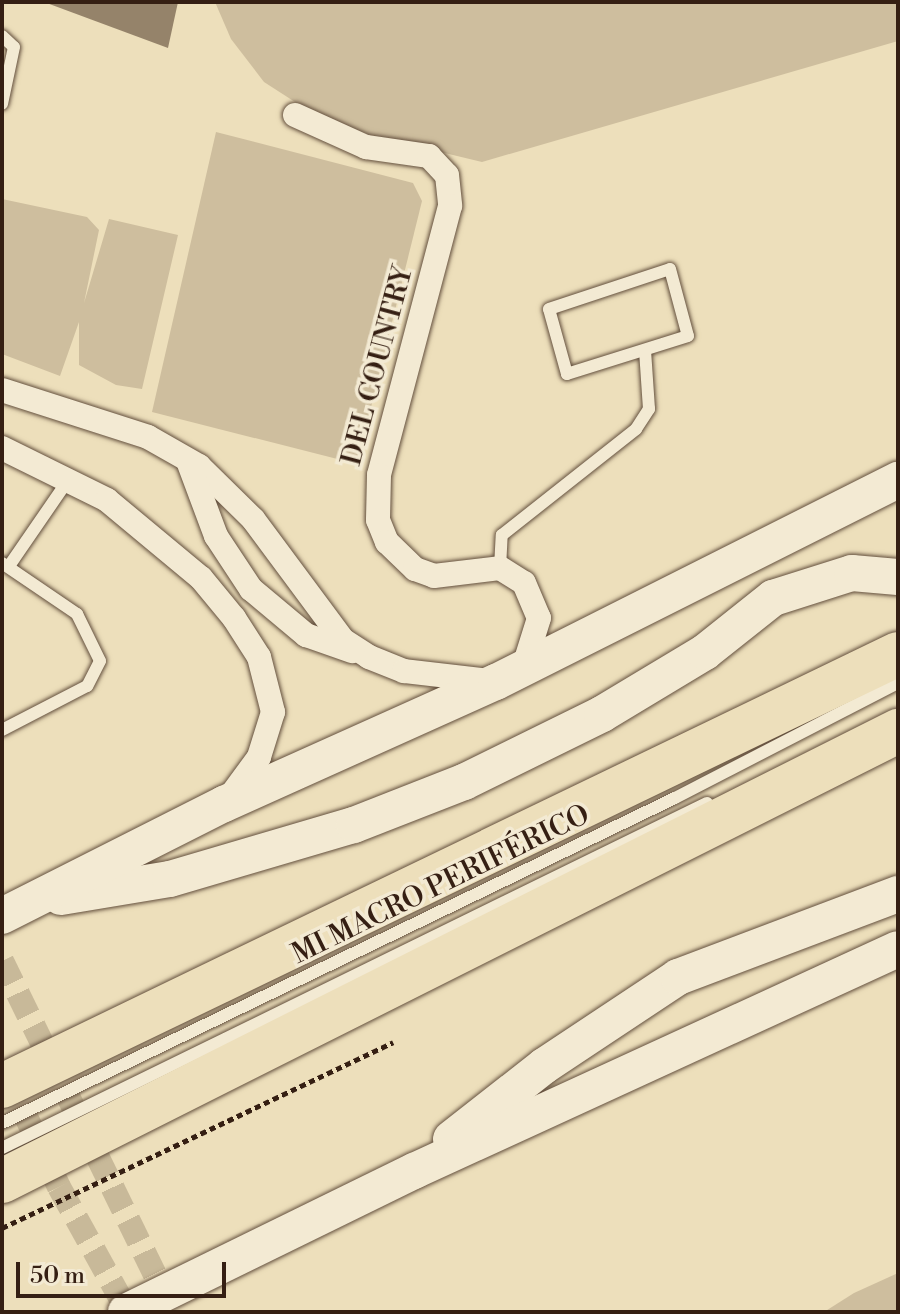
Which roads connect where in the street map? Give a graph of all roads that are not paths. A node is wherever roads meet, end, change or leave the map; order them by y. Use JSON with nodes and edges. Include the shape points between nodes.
{"nodes":[{"id":1,"x":2,"y":36,"type":"edge"},
{"id":2,"x":2,"y":104,"type":"edge"},
{"id":3,"x":295,"y":115,"type":"dead end"},
{"id":4,"x":645,"y":350,"type":"junction"},
{"id":5,"x":2,"y":390,"type":"edge"},
{"id":6,"x":2,"y":448,"type":"edge"},
{"id":7,"x":187,"y":459,"type":"junction"},
{"id":8,"x":70,"y":477,"type":"junction"},
{"id":9,"x":898,"y":480,"type":"edge"},
{"id":10,"x":6,"y":564,"type":"edge"},
{"id":11,"x":500,"y":568,"type":"junction"},
{"id":12,"x":898,"y":577,"type":"edge"},
{"id":13,"x":263,"y":599,"type":"junction"},
{"id":14,"x":234,"y":618,"type":"junction"},
{"id":15,"x":898,"y":654,"type":"edge"},
{"id":16,"x":369,"y":657,"type":"junction"},
{"id":17,"x":509,"y":675,"type":"junction"},
{"id":18,"x":898,"y":683,"type":"edge"},
{"id":19,"x":2,"y":730,"type":"edge"},
{"id":20,"x":898,"y":731,"type":"edge"},
{"id":21,"x":727,"y":792,"type":"dead end"},
{"id":22,"x":224,"y":804,"type":"junction"},
{"id":23,"x":898,"y":894,"type":"edge"},
{"id":24,"x":14,"y":910,"type":"edge"},
{"id":25,"x":898,"y":949,"type":"edge"},
{"id":26,"x":2,"y":1086,"type":"edge"},
{"id":27,"x":2,"y":1123,"type":"edge"},
{"id":28,"x":2,"y":1148,"type":"edge"},
{"id":29,"x":414,"y":1171,"type":"junction"},
{"id":30,"x":2,"y":1181,"type":"edge"},
{"id":31,"x":126,"y":1312,"type":"edge"}],
"edges":[{"from":1,"to":2,"type":"lane","via":[[14,47]]},
{"from":3,"to":11,"type":"street","name":"DEL COUNTRY","via":[[366,147],[429,156],[447,175],[450,206],[375,496],[387,542],[415,569],[434,576]]},
{"from":4,"to":4,"type":"lane","via":[[567,374],[549,309],[670,269],[688,336]]},
{"from":4,"to":11,"type":"lane","via":[[649,409],[636,429],[502,535]]},
{"from":5,"to":7,"type":"street","via":[[148,437]]},
{"from":6,"to":8,"type":"street"},
{"from":7,"to":13,"type":"street","via":[[216,536]]},
{"from":7,"to":16,"type":"street","via":[[253,519],[334,629]]},
{"from":8,"to":10,"type":"lane"},
{"from":8,"to":14,"type":"street","via":[[152,534]]},
{"from":9,"to":17,"type":"main road"},
{"from":10,"to":19,"type":"lane","via":[[77,614],[100,661],[87,686]]},
{"from":11,"to":17,"type":"street","via":[[524,583],[539,618]]},
{"from":12,"to":24,"type":"main road","via":[[852,573],[773,598],[705,652],[602,714],[464,782],[354,825],[170,879]]},
{"from":13,"to":14,"type":"street"},
{"from":13,"to":16,"type":"street","via":[[306,635]]},
{"from":14,"to":22,"type":"street","via":[[259,657],[273,712],[259,757]]},
{"from":15,"to":26,"type":"highway"},
{"from":16,"to":17,"type":"street","via":[[404,671]]},
{"from":17,"to":22,"type":"main road"},
{"from":18,"to":27,"type":"lane","name":"MI MACRO PERIFÉRICO","via":[[675,798]]},
{"from":20,"to":30,"type":"highway"},
{"from":21,"to":28,"type":"lane","name":"MI MACRO PERIFÉRICO"},
{"from":22,"to":24,"type":"main road"},
{"from":23,"to":29,"type":"main road","via":[[678,977],[544,1066]]},
{"from":25,"to":29,"type":"main road"},
{"from":29,"to":31,"type":"main road"}]}
